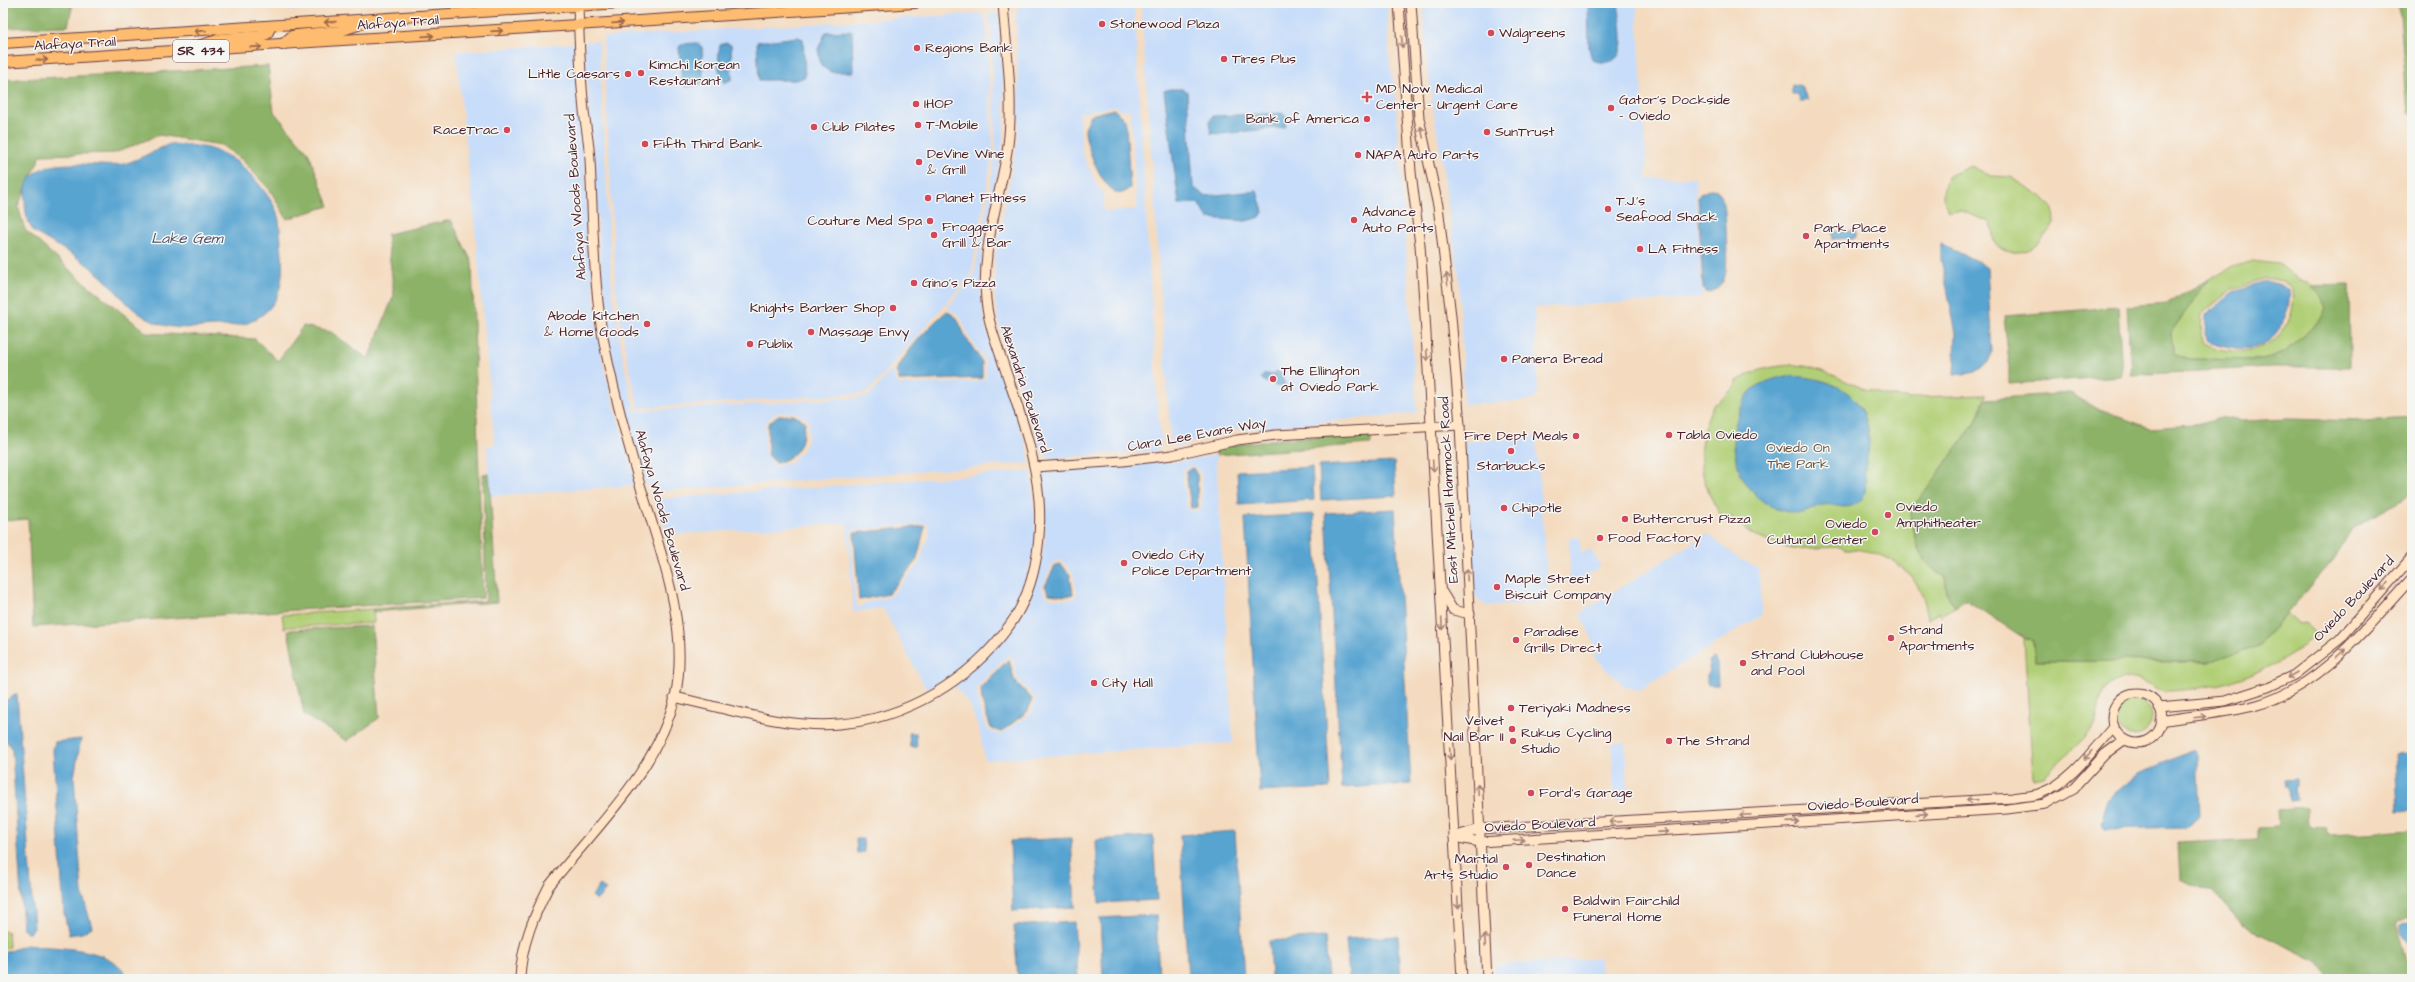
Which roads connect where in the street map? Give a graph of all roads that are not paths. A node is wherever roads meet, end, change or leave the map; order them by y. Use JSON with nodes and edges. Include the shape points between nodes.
{"nodes":[{"id":1,"x":621,"y":3,"type":"edge"},
{"id":2,"x":915,"y":3,"type":"edge"},
{"id":3,"x":1003,"y":3,"type":"edge"},
{"id":4,"x":1400,"y":3,"type":"edge"},
{"id":5,"x":1411,"y":3,"type":"edge"},
{"id":6,"x":578,"y":6,"type":"junction"},
{"id":7,"x":377,"y":19,"type":"junction"},
{"id":8,"x":271,"y":26,"type":"junction"},
{"id":9,"x":579,"y":26,"type":"junction"},
{"id":10,"x":3,"y":43,"type":"edge"},
{"id":11,"x":282,"y":45,"type":"junction"},
{"id":12,"x":175,"y":52,"type":"junction"},
{"id":13,"x":3,"y":62,"type":"edge"},
{"id":14,"x":1460,"y":425,"type":"junction"},
{"id":15,"x":1431,"y":427,"type":"junction"},
{"id":16,"x":1035,"y":467,"type":"junction"},
{"id":17,"x":2412,"y":557,"type":"edge"},
{"id":18,"x":2412,"y":578,"type":"edge"},
{"id":19,"x":1440,"y":586,"type":"junction"},
{"id":20,"x":1470,"y":614,"type":"junction"},
{"id":21,"x":674,"y":697,"type":"junction"},
{"id":22,"x":2159,"y":707,"type":"junction"},
{"id":23,"x":2161,"y":722,"type":"junction"},
{"id":24,"x":2114,"y":726,"type":"junction"},
{"id":25,"x":2124,"y":740,"type":"junction"},
{"id":26,"x":1646,"y":820,"type":"junction"},
{"id":27,"x":1480,"y":829,"type":"junction"},
{"id":28,"x":1646,"y":833,"type":"junction"},
{"id":29,"x":1454,"y":836,"type":"junction"},
{"id":30,"x":1480,"y":842,"type":"junction"},
{"id":31,"x":520,"y":979,"type":"edge"},
{"id":32,"x":1462,"y":979,"type":"edge"},
{"id":33,"x":1487,"y":979,"type":"edge"}],
"edges":[{"from":1,"to":6,"type":"main road","name":"Alafaya Trail","number":"SR 434"},
{"from":9,"to":2,"type":"main road","name":"Alafaya Trail","number":"SR 434","one_way":true},
{"from":3,"to":16,"type":"street","name":"Alexandria Boulevard","via":[[1010,115],[1008,145],[987,253],[986,300],[990,327],[1030,444]]},
{"from":4,"to":15,"type":"street","name":"East Mitchell Hammock Road","one_way":true,"via":[[1411,172],[1421,260]]},
{"from":14,"to":5,"type":"street","name":"East Mitchell Hammock Road","one_way":true,"via":[[1438,206],[1419,118]]},
{"from":6,"to":7,"type":"main road","name":"Alafaya Trail","number":"SR 434"},
{"from":6,"to":9,"type":"street","name":"Alafaya Woods Boulevard"},
{"from":7,"to":8,"type":"main road","name":"Alafaya Trail","number":"SR 434","one_way":true},
{"from":7,"to":11,"type":"main road","via":[[340,31],[292,36]]},
{"from":8,"to":10,"type":"main road","name":"Alafaya Trail","number":"SR 434","one_way":true},
{"from":8,"to":12,"type":"main road","via":[[267,34],[261,36],[221,39]]},
{"from":11,"to":9,"type":"main road","name":"Alafaya Trail","number":"SR 434","one_way":true},
{"from":9,"to":21,"type":"street","name":"Alafaya Woods Boulevard","via":[[602,330],[621,417],[672,599],[679,644]]},
{"from":12,"to":11,"type":"main road","name":"Alafaya Trail","number":"SR 434","one_way":true},
{"from":13,"to":12,"type":"main road","name":"Alafaya Trail","number":"SR 434","one_way":true},
{"from":14,"to":15,"type":"street","name":"Clara Lee Evans Way"},
{"from":20,"to":14,"type":"street","name":"East Mitchell Hammock Road","one_way":true},
{"from":15,"to":16,"type":"street","name":"Clara Lee Evans Way","via":[[1276,435],[1238,440],[1172,455]]},
{"from":15,"to":19,"type":"street","name":"East Mitchell Hammock Road","one_way":true},
{"from":16,"to":21,"type":"street","name":"Alexandria Boulevard","via":[[1040,535],[1036,560],[1020,605],[1011,624],[979,658],[927,698],[878,718],[813,725],[796,724]]},
{"from":17,"to":22,"type":"street","name":"Oviedo Boulevard","one_way":true,"via":[[2340,639],[2294,675],[2268,687],[2225,701]]},
{"from":23,"to":18,"type":"street","name":"Oviedo Boulevard","one_way":true,"via":[[2251,707],[2293,689],[2322,670],[2347,647]]},
{"from":19,"to":20,"type":"street","via":[[1453,610]]},
{"from":19,"to":29,"type":"street","name":"East Mitchell Hammock Road","one_way":true},
{"from":27,"to":20,"type":"street","name":"East Mitchell Hammock Road","one_way":true},
{"from":21,"to":31,"type":"street","name":"Alafaya Woods Boulevard","via":[[663,729],[645,766],[549,886],[531,925]]},
{"from":22,"to":23,"type":"street"},
{"from":22,"to":24,"type":"street","via":[[2154,700],[2145,695],[2135,693],[2125,696],[2117,703],[2113,712]]},
{"from":23,"to":25,"type":"street","via":[[2153,737],[2144,742]]},
{"from":24,"to":25,"type":"street","via":[[2116,733]]},
{"from":24,"to":26,"type":"street","name":"Oviedo Boulevard","one_way":true,"via":[[2084,760],[2058,784],[2040,794],[2013,798]]},
{"from":28,"to":25,"type":"street","name":"Oviedo Boulevard","one_way":true,"via":[[2007,809],[2045,804],[2074,788],[2105,754]]},
{"from":26,"to":27,"type":"street","name":"Oviedo Boulevard","one_way":true},
{"from":26,"to":28,"type":"street"},
{"from":27,"to":29,"type":"street","name":"Oviedo Boulevard"},
{"from":27,"to":30,"type":"street","name":"East Mitchell Hammock Road"},
{"from":30,"to":28,"type":"street","name":"Oviedo Boulevard","one_way":true},
{"from":29,"to":30,"type":"street","name":"Oviedo Boulevard"},
{"from":29,"to":32,"type":"street","name":"East Mitchell Hammock Road","one_way":true},
{"from":33,"to":30,"type":"street","name":"East Mitchell Hammock Road","one_way":true}]}
